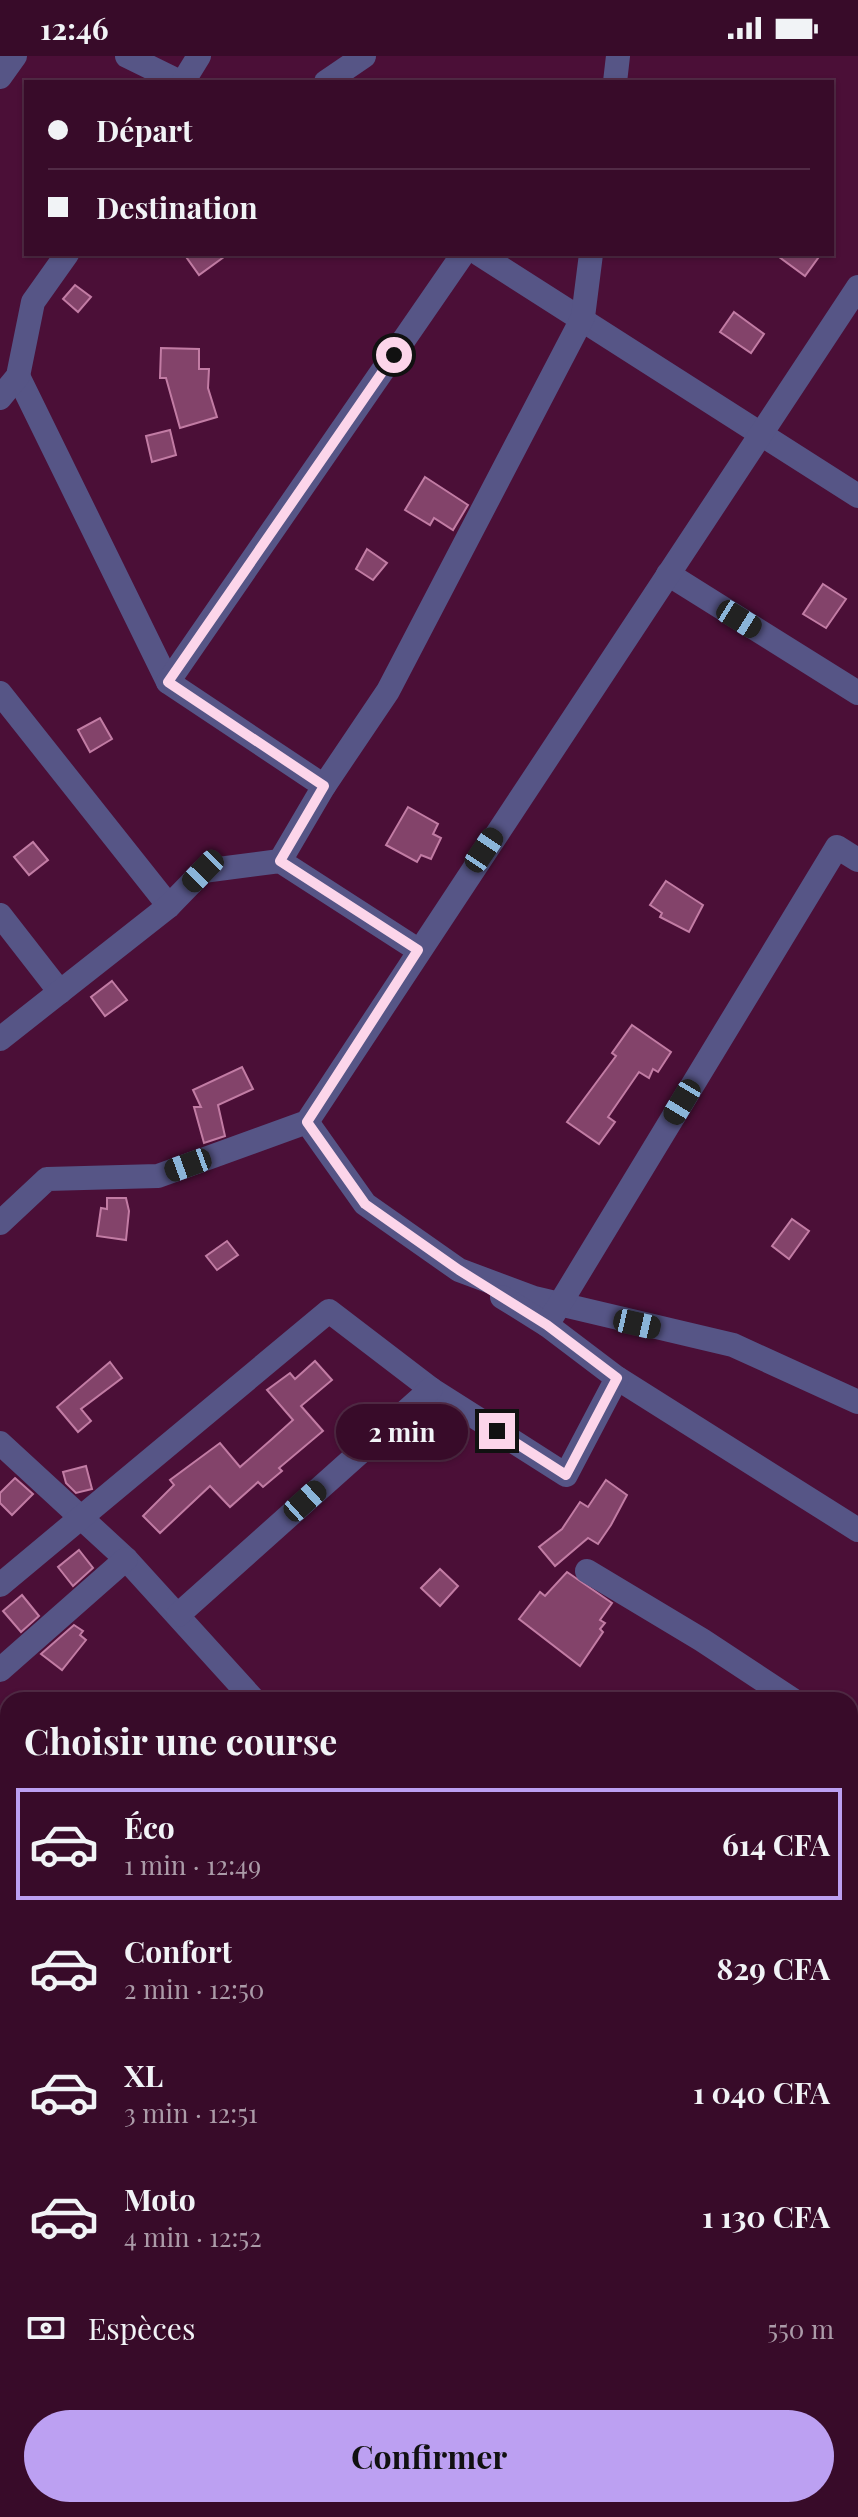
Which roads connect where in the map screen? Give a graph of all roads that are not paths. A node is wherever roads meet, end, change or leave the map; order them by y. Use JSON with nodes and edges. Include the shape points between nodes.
{"nodes":[{"id":1,"x":15,"y":56,"type":"edge"},
{"id":2,"x":127,"y":56,"type":"edge"},
{"id":3,"x":199,"y":56,"type":"edge"},
{"id":4,"x":364,"y":56,"type":"edge"},
{"id":5,"x":618,"y":56,"type":"edge"},
{"id":6,"x":0,"y":77,"type":"edge"},
{"id":7,"x":177,"y":80,"type":"edge"},
{"id":8,"x":182,"y":80,"type":"edge"},
{"id":9,"x":329,"y":80,"type":"edge"},
{"id":10,"x":615,"y":80,"type":"edge"},
{"id":11,"x":66,"y":256,"type":"edge"},
{"id":12,"x":462,"y":256,"type":"edge"},
{"id":13,"x":482,"y":256,"type":"edge"},
{"id":14,"x":591,"y":256,"type":"edge"},
{"id":15,"x":858,"y":287,"type":"edge"},
{"id":16,"x":583,"y":317,"type":"junction"},
{"id":17,"x":849,"y":322,"type":"edge"},
{"id":18,"x":18,"y":376,"type":"junction"},
{"id":19,"x":0,"y":398,"type":"edge"},
{"id":20,"x":760,"y":433,"type":"junction"},
{"id":21,"x":858,"y":496,"type":"edge"},
{"id":22,"x":668,"y":574,"type":"junction"},
{"id":23,"x":168,"y":682,"type":"junction"},
{"id":24,"x":0,"y":693,"type":"edge"},
{"id":25,"x":858,"y":693,"type":"edge"},
{"id":26,"x":8,"y":722,"type":"edge"},
{"id":27,"x":324,"y":786,"type":"junction"},
{"id":28,"x":858,"y":860,"type":"edge"},
{"id":29,"x":280,"y":861,"type":"junction"},
{"id":30,"x":169,"y":906,"type":"junction"},
{"id":31,"x":0,"y":915,"type":"edge"},
{"id":32,"x":418,"y":950,"type":"junction"},
{"id":33,"x":60,"y":992,"type":"junction"},
{"id":34,"x":0,"y":1039,"type":"edge"},
{"id":35,"x":307,"y":1122,"type":"junction"},
{"id":36,"x":0,"y":1223,"type":"edge"},
{"id":37,"x":553,"y":1314,"type":"junction"},
{"id":38,"x":617,"y":1378,"type":"junction"},
{"id":39,"x":431,"y":1389,"type":"junction"},
{"id":40,"x":855,"y":1394,"type":"edge"},
{"id":41,"x":0,"y":1443,"type":"edge"},
{"id":42,"x":82,"y":1518,"type":"junction"},
{"id":43,"x":858,"y":1530,"type":"edge"},
{"id":44,"x":126,"y":1559,"type":"junction"},
{"id":45,"x":587,"y":1571,"type":"dead end"},
{"id":46,"x":0,"y":1585,"type":"edge"},
{"id":47,"x":178,"y":1615,"type":"junction"},
{"id":48,"x":0,"y":1670,"type":"edge"},
{"id":49,"x":247,"y":1692,"type":"edge"},
{"id":50,"x":781,"y":1692,"type":"edge"}],
"edges":[{"from":1,"to":6,"type":"street"},
{"from":2,"to":7,"type":"street"},
{"from":3,"to":8,"type":"street"},
{"from":4,"to":9,"type":"street"},
{"from":5,"to":10,"type":"street"},
{"from":11,"to":18,"type":"street","via":[[33,302]]},
{"from":12,"to":23,"type":"street"},
{"from":13,"to":16,"type":"street"},
{"from":14,"to":16,"type":"street"},
{"from":15,"to":17,"type":"street"},
{"from":16,"to":20,"type":"street"},
{"from":16,"to":27,"type":"street","via":[[388,691]]},
{"from":17,"to":20,"type":"street"},
{"from":18,"to":19,"type":"street"},
{"from":18,"to":23,"type":"street"},
{"from":20,"to":21,"type":"street"},
{"from":20,"to":22,"type":"street"},
{"from":22,"to":25,"type":"street"},
{"from":22,"to":32,"type":"street"},
{"from":23,"to":27,"type":"street"},
{"from":24,"to":26,"type":"street"},
{"from":26,"to":30,"type":"street"},
{"from":27,"to":29,"type":"street"},
{"from":28,"to":37,"type":"street","via":[[837,847]]},
{"from":29,"to":30,"type":"street","via":[[203,871]]},
{"from":29,"to":32,"type":"street"},
{"from":30,"to":33,"type":"street"},
{"from":31,"to":33,"type":"street"},
{"from":32,"to":35,"type":"street"},
{"from":33,"to":34,"type":"street"},
{"from":35,"to":36,"type":"street","via":[[158,1176],[47,1179]]},
{"from":35,"to":37,"type":"street","via":[[365,1204],[459,1270]]},
{"from":37,"to":38,"type":"street"},
{"from":37,"to":40,"type":"street","via":[[733,1345]]},
{"from":38,"to":39,"type":"street","via":[[566,1475]]},
{"from":38,"to":43,"type":"street"},
{"from":39,"to":42,"type":"street","via":[[329,1311]]},
{"from":39,"to":47,"type":"street"},
{"from":41,"to":42,"type":"street"},
{"from":42,"to":44,"type":"street"},
{"from":42,"to":46,"type":"street"},
{"from":44,"to":47,"type":"street"},
{"from":44,"to":48,"type":"street"},
{"from":45,"to":50,"type":"street"},
{"from":47,"to":49,"type":"street"}]}
